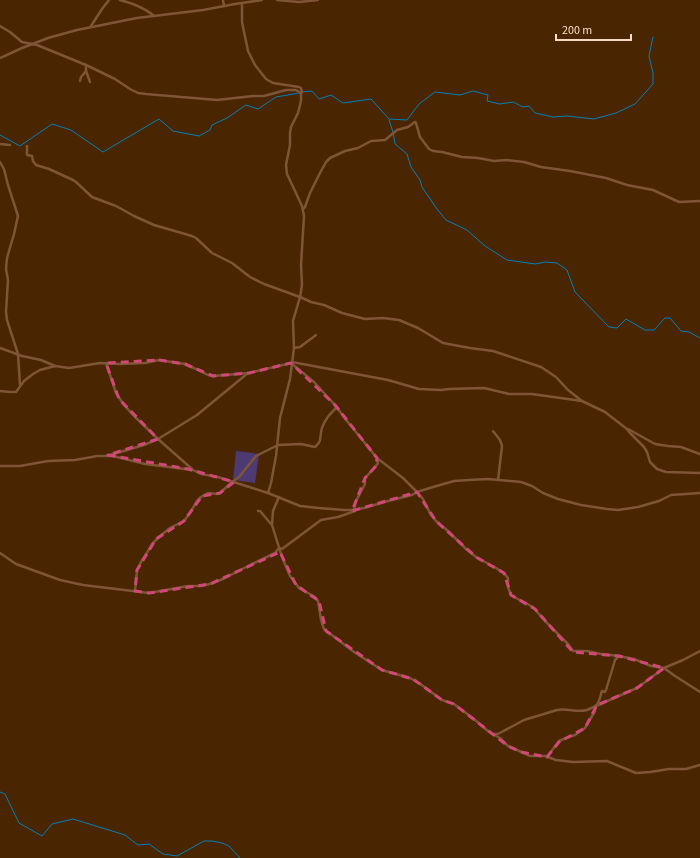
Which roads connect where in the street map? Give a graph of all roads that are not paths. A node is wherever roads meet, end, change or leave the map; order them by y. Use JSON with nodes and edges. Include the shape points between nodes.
{"nodes":[{"id":1,"x":109,"y":0,"type":"edge"},
{"id":2,"x":120,"y":0,"type":"edge"},
{"id":3,"x":223,"y":0,"type":"edge"},
{"id":4,"x":256,"y":0,"type":"edge"},
{"id":5,"x":262,"y":0,"type":"edge"},
{"id":6,"x":277,"y":0,"type":"edge"},
{"id":7,"x":318,"y":0,"type":"edge"},
{"id":8,"x":242,"y":3,"type":"junction"},
{"id":9,"x":224,"y":6,"type":"junction"},
{"id":10,"x":154,"y":15,"type":"junction"},
{"id":11,"x":0,"y":26,"type":"edge"},
{"id":12,"x":91,"y":27,"type":"junction"},
{"id":13,"x":33,"y":44,"type":"junction"},
{"id":14,"x":0,"y":58,"type":"edge"},
{"id":15,"x":86,"y":65,"type":"junction"},
{"id":16,"x":86,"y":71,"type":"junction"},
{"id":17,"x":80,"y":81,"type":"dead end"},
{"id":18,"x":90,"y":82,"type":"dead end"},
{"id":19,"x":300,"y":93,"type":"junction"},
{"id":20,"x":0,"y":144,"type":"edge"},
{"id":21,"x":10,"y":145,"type":"dead end"},
{"id":22,"x":27,"y":146,"type":"dead end"},
{"id":23,"x":0,"y":162,"type":"edge"},
{"id":24,"x":700,"y":201,"type":"edge"},
{"id":25,"x":303,"y":209,"type":"junction"},
{"id":26,"x":300,"y":296,"type":"junction"},
{"id":27,"x":316,"y":335,"type":"dead end"},
{"id":28,"x":0,"y":348,"type":"edge"},
{"id":29,"x":294,"y":348,"type":"junction"},
{"id":30,"x":18,"y":354,"type":"junction"},
{"id":31,"x":291,"y":362,"type":"junction"},
{"id":32,"x":106,"y":363,"type":"junction"},
{"id":33,"x":55,"y":366,"type":"junction"},
{"id":34,"x":249,"y":373,"type":"junction"},
{"id":35,"x":20,"y":385,"type":"junction"},
{"id":36,"x":0,"y":391,"type":"edge"},
{"id":37,"x":582,"y":401,"type":"junction"},
{"id":38,"x":337,"y":407,"type":"junction"},
{"id":39,"x":627,"y":429,"type":"junction"},
{"id":40,"x":493,"y":431,"type":"dead end"},
{"id":41,"x":158,"y":439,"type":"junction"},
{"id":42,"x":278,"y":445,"type":"junction"},
{"id":43,"x":700,"y":454,"type":"edge"},
{"id":44,"x":108,"y":455,"type":"junction"},
{"id":45,"x":377,"y":458,"type":"junction"},
{"id":46,"x":0,"y":466,"type":"edge"},
{"id":47,"x":193,"y":470,"type":"junction"},
{"id":48,"x":700,"y":473,"type":"edge"},
{"id":49,"x":498,"y":480,"type":"junction"},
{"id":50,"x":232,"y":482,"type":"junction"},
{"id":51,"x":417,"y":492,"type":"junction"},
{"id":52,"x":268,"y":493,"type":"junction"},
{"id":53,"x":700,"y":493,"type":"edge"},
{"id":54,"x":279,"y":497,"type":"junction"},
{"id":55,"x":360,"y":508,"type":"junction"},
{"id":56,"x":354,"y":510,"type":"junction"},
{"id":57,"x":258,"y":511,"type":"dead end"},
{"id":58,"x":272,"y":525,"type":"junction"},
{"id":59,"x":279,"y":548,"type":"junction"},
{"id":60,"x":0,"y":553,"type":"edge"},
{"id":61,"x":135,"y":591,"type":"junction"},
{"id":62,"x":700,"y":651,"type":"edge"},
{"id":63,"x":619,"y":656,"type":"junction"},
{"id":64,"x":664,"y":668,"type":"junction"},
{"id":65,"x":700,"y":692,"type":"edge"},
{"id":66,"x":595,"y":706,"type":"junction"},
{"id":67,"x":494,"y":734,"type":"junction"},
{"id":68,"x":547,"y":757,"type":"junction"},
{"id":69,"x":700,"y":765,"type":"edge"}],
"edges":[{"from":1,"to":12,"type":"street"},
{"from":2,"to":10,"type":"street","via":[[137,5]]},
{"from":3,"to":9,"type":"street"},
{"from":4,"to":5,"type":"street"},
{"from":4,"to":8,"type":"street"},
{"from":6,"to":7,"type":"street"},
{"from":8,"to":9,"type":"street"},
{"from":8,"to":19,"type":"street","via":[[242,22],[248,51],[255,66],[269,82],[299,87],[302,92]]},
{"from":9,"to":10,"type":"street"},
{"from":10,"to":12,"type":"street"},
{"from":11,"to":13,"type":"street","via":[[22,42]]},
{"from":12,"to":13,"type":"street"},
{"from":13,"to":14,"type":"street"},
{"from":13,"to":15,"type":"street"},
{"from":15,"to":16,"type":"street"},
{"from":15,"to":19,"type":"street","via":[[134,91],[152,95],[217,100],[264,96],[286,90],[296,90]]},
{"from":16,"to":17,"type":"street"},
{"from":16,"to":18,"type":"street"},
{"from":19,"to":25,"type":"street","via":[[301,101],[291,127],[286,165],[287,174]]},
{"from":20,"to":21,"type":"street"},
{"from":22,"to":26,"type":"street","via":[[26,155],[32,156],[35,164],[75,181],[92,197],[149,223],[192,236],[212,253],[253,278]]},
{"from":23,"to":30,"type":"street","via":[[18,217],[7,258],[6,312]]},
{"from":24,"to":25,"type":"street","via":[[679,202],[653,190],[524,162],[462,158],[433,152],[420,137],[415,122],[385,140],[371,141],[330,158]]},
{"from":25,"to":26,"type":"street"},
{"from":26,"to":29,"type":"street","via":[[293,321]]},
{"from":26,"to":37,"type":"street","via":[[354,317],[399,320],[443,343],[493,351],[541,367]]},
{"from":27,"to":29,"type":"street","via":[[300,347]]},
{"from":28,"to":30,"type":"street"},
{"from":29,"to":31,"type":"street"},
{"from":30,"to":33,"type":"street"},
{"from":30,"to":35,"type":"street"},
{"from":31,"to":34,"type":"street"},
{"from":31,"to":37,"type":"street","via":[[388,380],[419,389],[484,388],[509,394],[532,394]]},
{"from":31,"to":38,"type":"street"},
{"from":31,"to":42,"type":"street","via":[[289,383],[280,418]]},
{"from":32,"to":33,"type":"street","via":[[69,368]]},
{"from":32,"to":34,"type":"street","via":[[145,363],[158,360],[185,364],[210,376]]},
{"from":32,"to":41,"type":"street","via":[[119,399]]},
{"from":33,"to":35,"type":"street","via":[[36,372]]},
{"from":34,"to":41,"type":"street","via":[[196,415]]},
{"from":35,"to":36,"type":"street","via":[[16,392]]},
{"from":37,"to":39,"type":"street","via":[[605,412]]},
{"from":38,"to":42,"type":"street","via":[[325,419],[320,441],[315,446]]},
{"from":38,"to":45,"type":"street"},
{"from":39,"to":43,"type":"street","via":[[656,444],[681,446]]},
{"from":39,"to":48,"type":"street","via":[[644,447],[651,463],[657,469],[666,472]]},
{"from":40,"to":49,"type":"street","via":[[502,446]]},
{"from":41,"to":44,"type":"street"},
{"from":41,"to":47,"type":"street"},
{"from":42,"to":50,"type":"street","via":[[256,456]]},
{"from":42,"to":52,"type":"street"},
{"from":44,"to":46,"type":"street","via":[[79,460]]},
{"from":44,"to":47,"type":"street","via":[[145,464]]},
{"from":45,"to":51,"type":"street"},
{"from":45,"to":56,"type":"street","via":[[376,466],[366,478]]},
{"from":47,"to":50,"type":"street"},
{"from":49,"to":51,"type":"street","via":[[454,481]]},
{"from":49,"to":53,"type":"street","via":[[521,482],[558,500],[607,510],[638,507],[671,495]]},
{"from":50,"to":52,"type":"street"},
{"from":50,"to":61,"type":"street","via":[[220,493],[202,496],[184,521],[156,539],[137,570]]},
{"from":51,"to":55,"type":"street"},
{"from":51,"to":63,"type":"street","via":[[436,521],[476,557],[504,573],[511,595],[533,607],[573,651]]},
{"from":52,"to":54,"type":"street"},
{"from":54,"to":56,"type":"street","via":[[304,507]]},
{"from":54,"to":58,"type":"street","via":[[273,511]]},
{"from":55,"to":56,"type":"street"},
{"from":55,"to":59,"type":"street","via":[[323,520],[282,549]]},
{"from":57,"to":58,"type":"street"},
{"from":58,"to":59,"type":"street"},
{"from":59,"to":61,"type":"street","via":[[275,553],[204,586],[188,586],[149,593]]},
{"from":59,"to":67,"type":"street","via":[[296,585],[318,601],[322,624],[326,631],[382,670],[410,678],[442,700],[455,705]]},
{"from":60,"to":61,"type":"street","via":[[16,564],[60,580]]},
{"from":62,"to":64,"type":"street"},
{"from":63,"to":64,"type":"street"},
{"from":63,"to":66,"type":"street","via":[[615,660],[606,690],[602,691]]},
{"from":64,"to":65,"type":"street"},
{"from":64,"to":66,"type":"street","via":[[637,688]]},
{"from":66,"to":67,"type":"street","via":[[583,711],[558,710],[524,720]]},
{"from":66,"to":68,"type":"street","via":[[595,711],[585,728],[576,735],[559,741]]},
{"from":67,"to":68,"type":"street","via":[[519,752],[530,756]]},
{"from":68,"to":69,"type":"street","via":[[572,762],[607,760],[636,773],[682,770]]}]}
